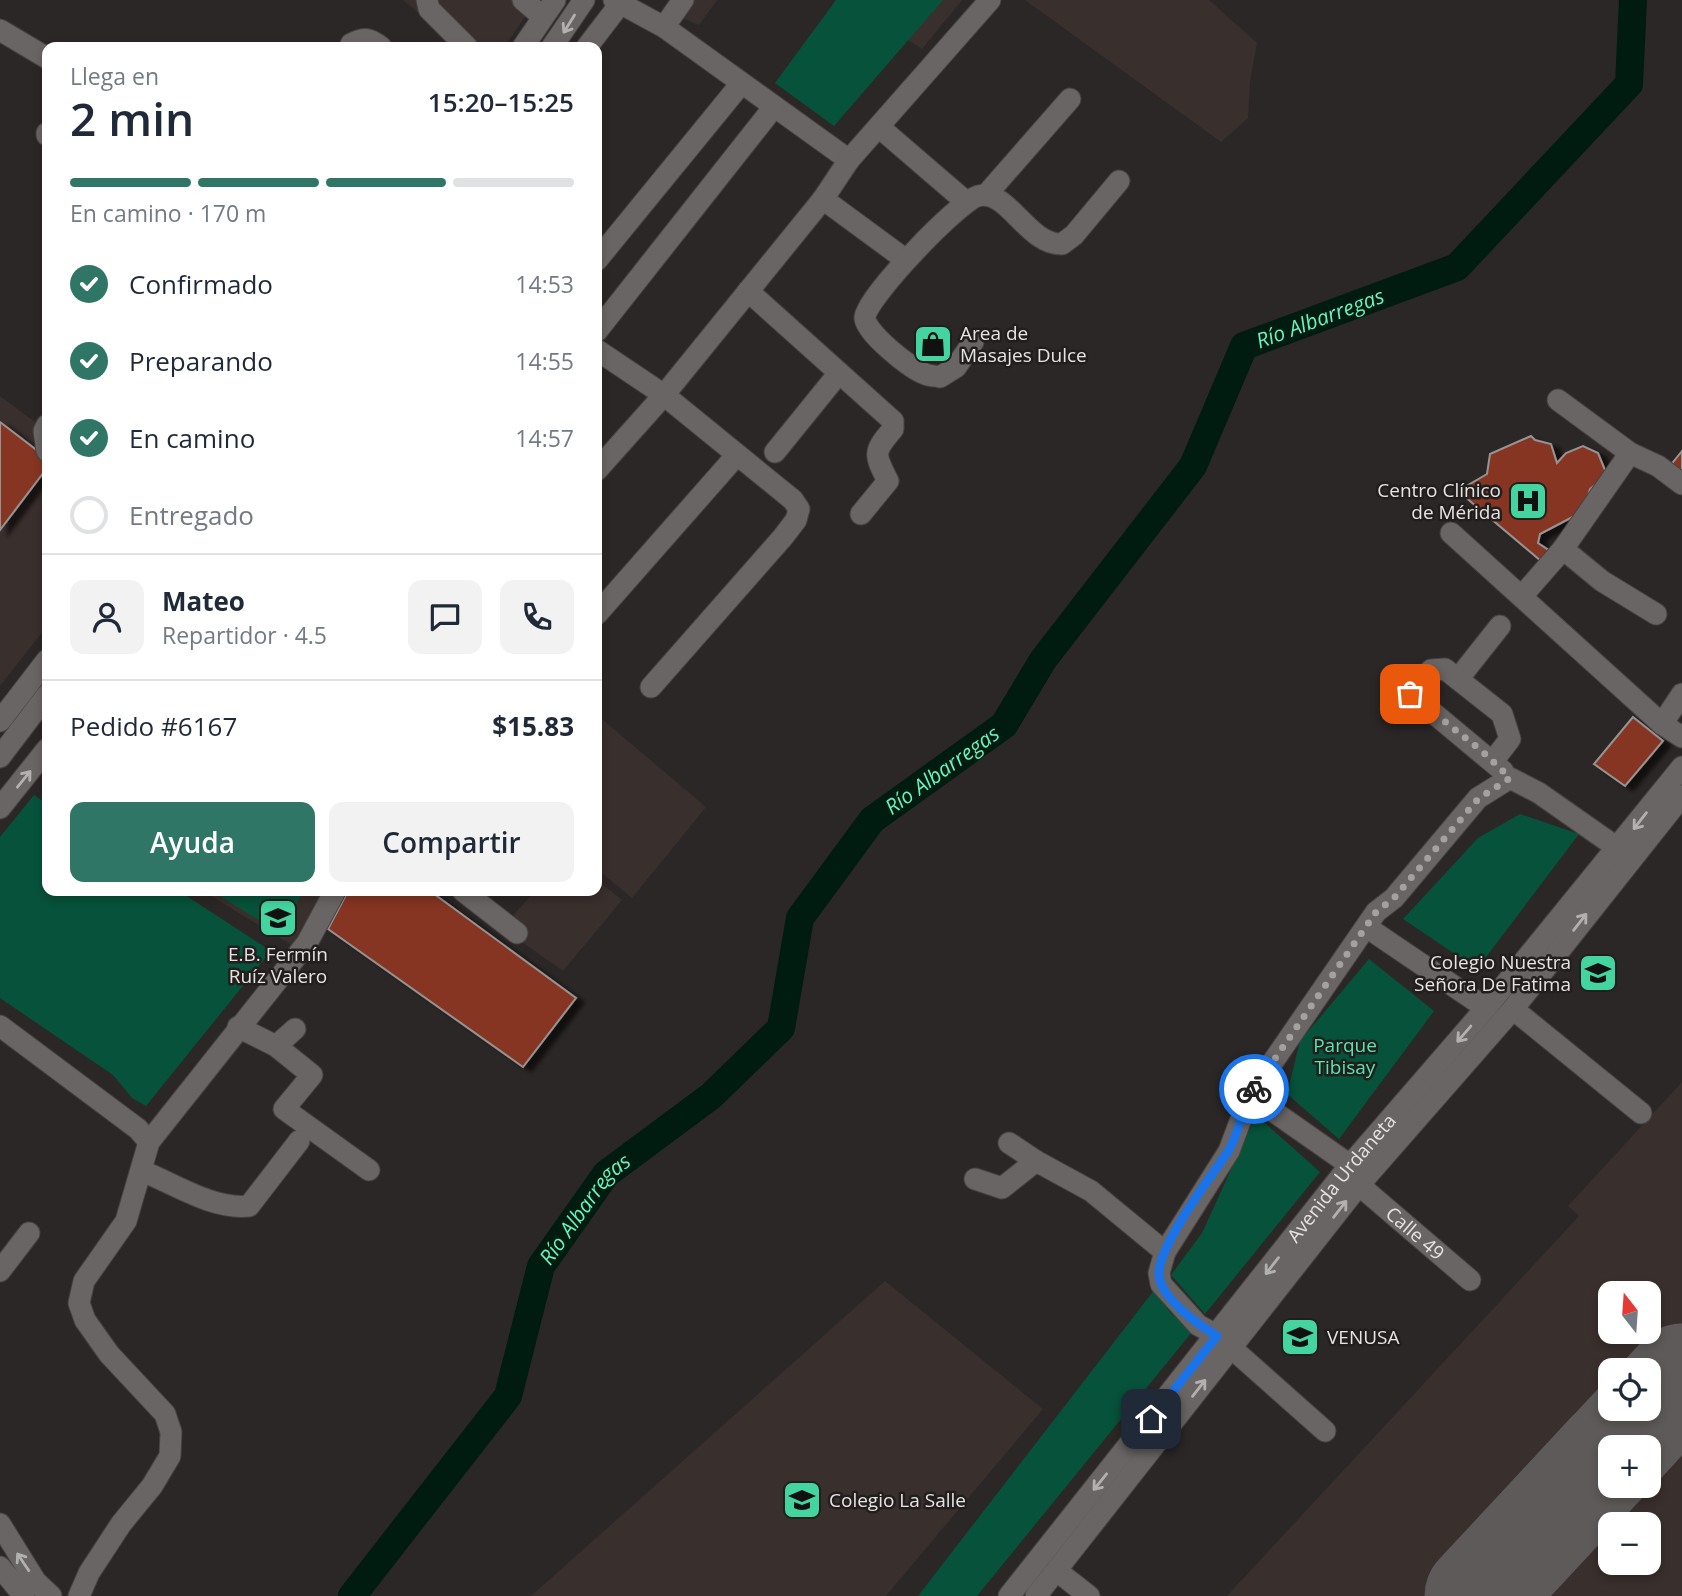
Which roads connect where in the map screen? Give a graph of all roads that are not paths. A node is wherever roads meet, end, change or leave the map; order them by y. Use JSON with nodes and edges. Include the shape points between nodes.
{"nodes":[{"id":1,"x":427,"y":0,"type":"edge"},
{"id":2,"x":523,"y":0,"type":"edge"},
{"id":3,"x":584,"y":0,"type":"edge"},
{"id":4,"x":683,"y":0,"type":"edge"},
{"id":5,"x":990,"y":0,"type":"edge"},
{"id":6,"x":619,"y":1,"type":"edge"},
{"id":7,"x":549,"y":8,"type":"edge"},
{"id":8,"x":664,"y":27,"type":"junction"},
{"id":9,"x":0,"y":30,"type":"edge"},
{"id":10,"x":355,"y":42,"type":"edge"},
{"id":11,"x":375,"y":42,"type":"edge"},
{"id":12,"x":462,"y":42,"type":"edge"},
{"id":13,"x":526,"y":42,"type":"edge"},
{"id":14,"x":555,"y":42,"type":"edge"},
{"id":15,"x":590,"y":42,"type":"edge"},
{"id":16,"x":42,"y":55,"type":"edge"},
{"id":17,"x":740,"y":85,"type":"junction"},
{"id":18,"x":1070,"y":99,"type":"dead end"},
{"id":19,"x":773,"y":108,"type":"junction"},
{"id":20,"x":879,"y":127,"type":"junction"},
{"id":21,"x":849,"y":160,"type":"junction"},
{"id":22,"x":1119,"y":181,"type":"dead end"},
{"id":23,"x":986,"y":195,"type":"junction"},
{"id":24,"x":823,"y":199,"type":"junction"},
{"id":25,"x":965,"y":201,"type":"junction"},
{"id":26,"x":602,"y":254,"type":"edge"},
{"id":27,"x":906,"y":260,"type":"junction"},
{"id":28,"x":748,"y":291,"type":"junction"},
{"id":29,"x":602,"y":325,"type":"edge"},
{"id":30,"x":974,"y":342,"type":"dead end"},
{"id":31,"x":602,"y":353,"type":"edge"},
{"id":32,"x":839,"y":373,"type":"junction"},
{"id":33,"x":664,"y":395,"type":"junction"},
{"id":34,"x":1558,"y":400,"type":"dead end"},
{"id":35,"x":775,"y":452,"type":"dead end"},
{"id":36,"x":1630,"y":453,"type":"junction"},
{"id":37,"x":736,"y":456,"type":"junction"},
{"id":38,"x":602,"y":464,"type":"edge"},
{"id":39,"x":1682,"y":484,"type":"edge"},
{"id":40,"x":861,"y":514,"type":"dead end"},
{"id":41,"x":1451,"y":533,"type":"dead end"},
{"id":42,"x":1563,"y":549,"type":"junction"},
{"id":43,"x":1522,"y":596,"type":"junction"},
{"id":44,"x":602,"y":608,"type":"edge"},
{"id":45,"x":1656,"y":614,"type":"dead end"},
{"id":46,"x":1500,"y":626,"type":"dead end"},
{"id":47,"x":42,"y":666,"type":"edge"},
{"id":48,"x":1458,"y":679,"type":"junction"},
{"id":49,"x":651,"y":687,"type":"dead end"},
{"id":50,"x":1682,"y":694,"type":"edge"},
{"id":51,"x":42,"y":701,"type":"edge"},
{"id":52,"x":29,"y":717,"type":"junction"},
{"id":53,"x":0,"y":721,"type":"edge"},
{"id":54,"x":1662,"y":724,"type":"junction"},
{"id":55,"x":1682,"y":737,"type":"edge"},
{"id":56,"x":0,"y":741,"type":"edge"},
{"id":57,"x":42,"y":755,"type":"edge"},
{"id":58,"x":0,"y":757,"type":"edge"},
{"id":59,"x":1493,"y":761,"type":"junction"},
{"id":60,"x":1682,"y":767,"type":"edge"},
{"id":61,"x":1510,"y":778,"type":"junction"},
{"id":62,"x":1678,"y":807,"type":"edge"},
{"id":63,"x":0,"y":808,"type":"edge"},
{"id":64,"x":1619,"y":849,"type":"junction"},
{"id":65,"x":332,"y":896,"type":"edge"},
{"id":66,"x":469,"y":896,"type":"edge"},
{"id":67,"x":1368,"y":928,"type":"junction"},
{"id":68,"x":517,"y":933,"type":"dead end"},
{"id":69,"x":1486,"y":1008,"type":"junction"},
{"id":70,"x":1513,"y":1009,"type":"junction"},
{"id":71,"x":0,"y":1026,"type":"edge"},
{"id":72,"x":238,"y":1027,"type":"junction"},
{"id":73,"x":295,"y":1029,"type":"dead end"},
{"id":74,"x":276,"y":1045,"type":"junction"},
{"id":75,"x":1250,"y":1095,"type":"junction"},
{"id":76,"x":1641,"y":1113,"type":"dead end"},
{"id":77,"x":299,"y":1141,"type":"dead end"},
{"id":78,"x":149,"y":1142,"type":"junction"},
{"id":79,"x":1009,"y":1143,"type":"dead end"},
{"id":80,"x":1036,"y":1161,"type":"junction"},
{"id":81,"x":1350,"y":1165,"type":"junction"},
{"id":82,"x":369,"y":1170,"type":"dead end"},
{"id":83,"x":142,"y":1171,"type":"junction"},
{"id":84,"x":975,"y":1179,"type":"dead end"},
{"id":85,"x":1359,"y":1185,"type":"junction"},
{"id":86,"x":29,"y":1233,"type":"dead end"},
{"id":87,"x":1165,"y":1252,"type":"junction"},
{"id":88,"x":0,"y":1271,"type":"edge"},
{"id":89,"x":1470,"y":1280,"type":"dead end"},
{"id":90,"x":1224,"y":1342,"type":"junction"},
{"id":91,"x":1325,"y":1431,"type":"dead end"},
{"id":92,"x":0,"y":1524,"type":"edge"},
{"id":93,"x":0,"y":1567,"type":"edge"},
{"id":94,"x":1057,"y":1571,"type":"junction"},
{"id":95,"x":24,"y":1596,"type":"edge"},
{"id":96,"x":51,"y":1596,"type":"edge"},
{"id":97,"x":79,"y":1596,"type":"edge"},
{"id":98,"x":1009,"y":1596,"type":"edge"},
{"id":99,"x":1036,"y":1596,"type":"edge"},
{"id":100,"x":1089,"y":1596,"type":"edge"}],
"edges":[{"from":1,"to":12,"type":"street","via":[[429,9]]},
{"from":2,"to":7,"type":"street"},
{"from":3,"to":14,"type":"street","one_way":true},
{"from":4,"to":8,"type":"street"},
{"from":5,"to":20,"type":"street"},
{"from":6,"to":8,"type":"street"},
{"from":6,"to":15,"type":"street"},
{"from":7,"to":13,"type":"street"},
{"from":8,"to":17,"type":"street"},
{"from":9,"to":16,"type":"street"},
{"from":10,"to":11,"type":"street","via":[[362,38]]},
{"from":17,"to":19,"type":"street"},
{"from":17,"to":26,"type":"street"},
{"from":18,"to":23,"type":"street"},
{"from":19,"to":21,"type":"street"},
{"from":19,"to":29,"type":"street"},
{"from":20,"to":21,"type":"street"},
{"from":20,"to":25,"type":"street"},
{"from":21,"to":24,"type":"street"},
{"from":22,"to":23,"type":"street","via":[[1062,244],[1043,242],[997,199]]},
{"from":23,"to":25,"type":"street"},
{"from":24,"to":27,"type":"street"},
{"from":24,"to":28,"type":"street"},
{"from":25,"to":27,"type":"street"},
{"from":27,"to":30,"type":"street","via":[[868,309],[864,320],[870,333],[923,374],[940,377],[956,367]]},
{"from":28,"to":32,"type":"street"},
{"from":28,"to":33,"type":"street"},
{"from":31,"to":33,"type":"street"},
{"from":32,"to":35,"type":"street"},
{"from":32,"to":40,"type":"street","via":[[894,425],[876,452],[888,481]]},
{"from":33,"to":37,"type":"street"},
{"from":33,"to":38,"type":"street"},
{"from":34,"to":36,"type":"street"},
{"from":36,"to":39,"type":"street"},
{"from":36,"to":42,"type":"street"},
{"from":37,"to":44,"type":"street"},
{"from":37,"to":49,"type":"street","via":[[793,500],[799,515]]},
{"from":41,"to":43,"type":"street"},
{"from":42,"to":43,"type":"street"},
{"from":42,"to":45,"type":"street","via":[[1602,581]]},
{"from":43,"to":54,"type":"street"},
{"from":46,"to":48,"type":"street"},
{"from":47,"to":53,"type":"street"},
{"from":48,"to":59,"type":"street","via":[[1507,722],[1510,739]]},
{"from":48,"to":59,"type":"street","via":[[1445,669],[1431,670],[1405,690]]},
{"from":50,"to":54,"type":"street"},
{"from":51,"to":52,"type":"street"},
{"from":52,"to":56,"type":"street"},
{"from":52,"to":58,"type":"street"},
{"from":54,"to":55,"type":"street"},
{"from":63,"to":57,"type":"street","one_way":true},
{"from":59,"to":61,"type":"street"},
{"from":60,"to":64,"type":"street","name":"Avenida Urdaneta","one_way":true},
{"from":61,"to":64,"type":"street"},
{"from":61,"to":67,"type":"street","via":[[1478,799],[1394,898],[1376,912]]},
{"from":70,"to":62,"type":"street","name":"Avenida Urdaneta","one_way":true},
{"from":64,"to":69,"type":"street","name":"Avenida Urdaneta"},
{"from":65,"to":72,"type":"street","via":[[307,943]]},
{"from":66,"to":68,"type":"street"},
{"from":67,"to":69,"type":"street"},
{"from":67,"to":75,"type":"street"},
{"from":69,"to":81,"type":"street","name":"Avenida Urdaneta","one_way":true},
{"from":70,"to":76,"type":"street"},
{"from":70,"to":85,"type":"street","name":"Avenida Urdaneta"},
{"from":71,"to":78,"type":"street","via":[[138,1129]]},
{"from":72,"to":74,"type":"street"},
{"from":72,"to":78,"type":"street"},
{"from":73,"to":74,"type":"street"},
{"from":74,"to":82,"type":"street","via":[[312,1075],[284,1109]]},
{"from":75,"to":81,"type":"street"},
{"from":75,"to":87,"type":"street","via":[[1229,1151]]},
{"from":77,"to":83,"type":"street","via":[[249,1206],[234,1208]]},
{"from":78,"to":83,"type":"street"},
{"from":79,"to":80,"type":"street"},
{"from":80,"to":84,"type":"street","via":[[1002,1188]]},
{"from":80,"to":87,"type":"street","via":[[1091,1191]]},
{"from":81,"to":90,"type":"street","name":"Avenida Urdaneta","one_way":true},
{"from":83,"to":97,"type":"street","via":[[125,1222],[84,1281],[79,1303],[109,1354],[165,1414],[171,1432],[170,1456],[89,1573]]},
{"from":85,"to":89,"type":"street","name":"Calle 49"},
{"from":90,"to":85,"type":"street","name":"Avenida Urdaneta","one_way":true},
{"from":86,"to":88,"type":"street"},
{"from":87,"to":90,"type":"street","via":[[1161,1284],[1198,1325]]},
{"from":90,"to":91,"type":"street"},
{"from":94,"to":90,"type":"street","name":"Avenida Urdaneta","one_way":true},
{"from":90,"to":98,"type":"street","name":"Avenida Urdaneta","one_way":true},
{"from":96,"to":92,"type":"street","one_way":true,"via":[[36,1582]]},
{"from":93,"to":95,"type":"street"},
{"from":94,"to":99,"type":"street","name":"Avenida Urdaneta"},
{"from":94,"to":100,"type":"street"}]}
